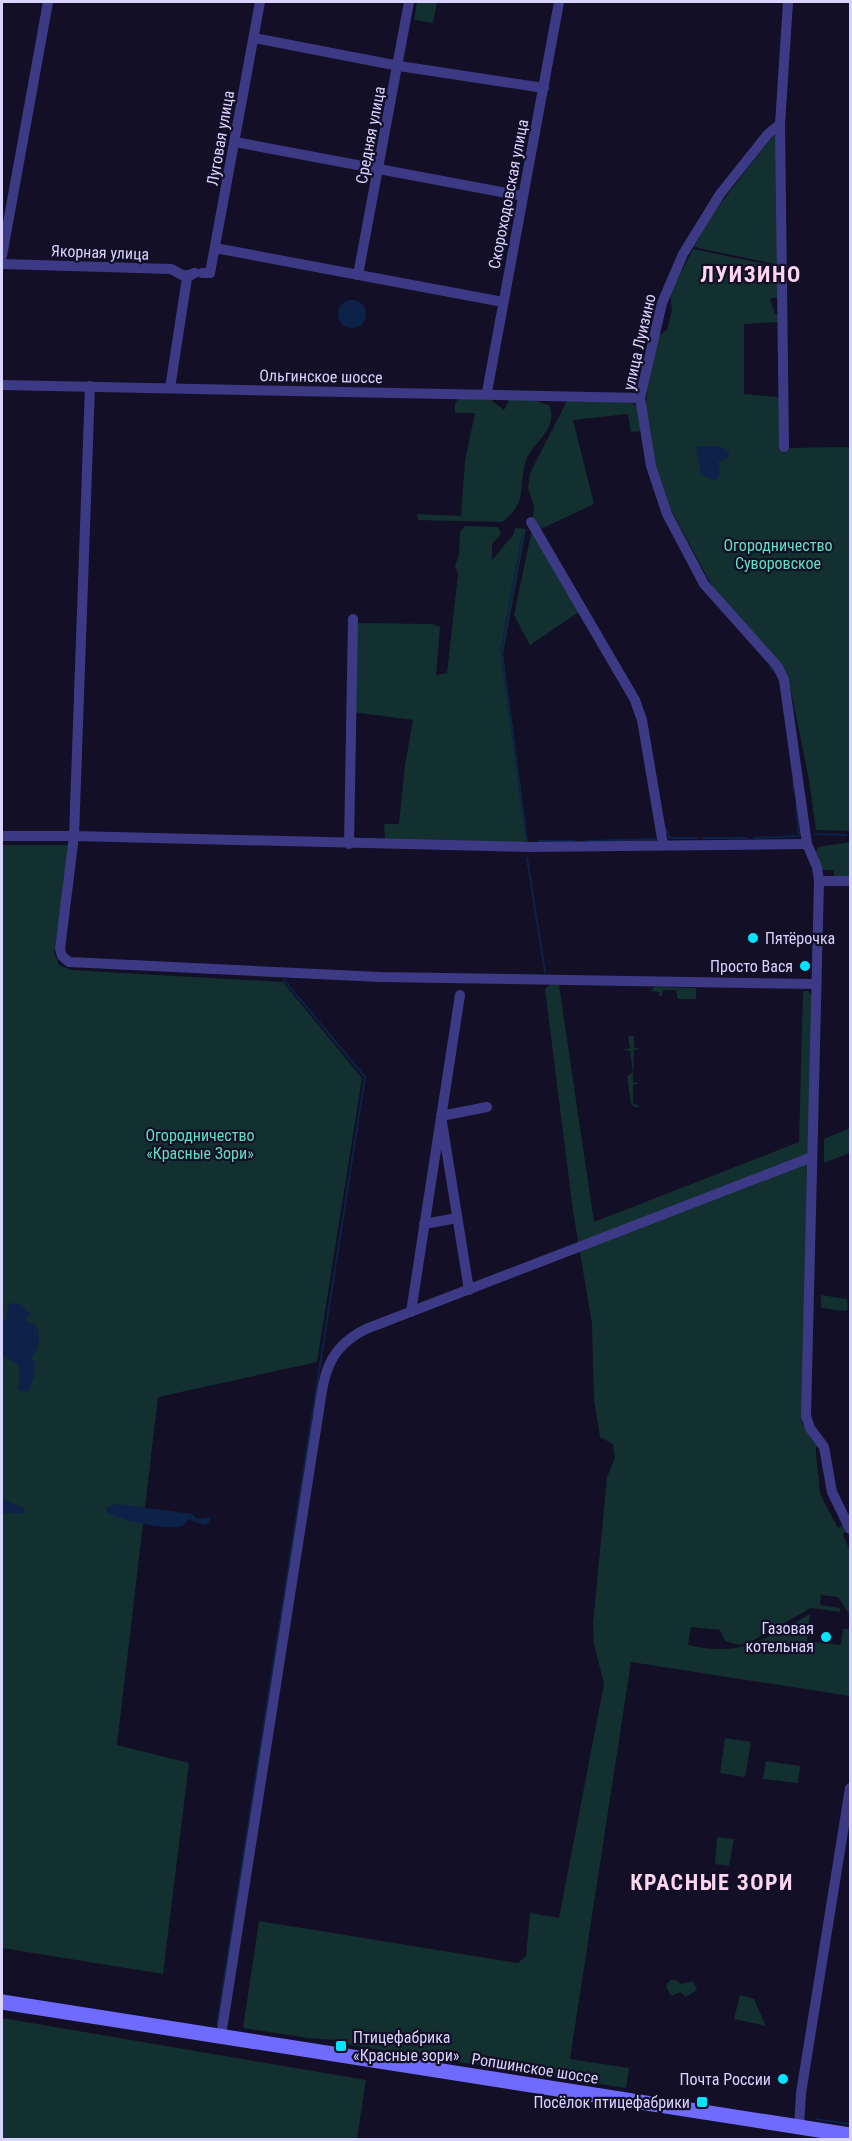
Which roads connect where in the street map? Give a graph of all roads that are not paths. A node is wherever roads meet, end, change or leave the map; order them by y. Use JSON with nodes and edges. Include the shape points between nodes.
{"nodes":[{"id":1,"x":48,"y":2,"type":"edge"},
{"id":2,"x":260,"y":2,"type":"edge"},
{"id":3,"x":409,"y":2,"type":"edge"},
{"id":4,"x":560,"y":2,"type":"edge"},
{"id":5,"x":788,"y":2,"type":"edge"},
{"id":6,"x":254,"y":38,"type":"junction"},
{"id":7,"x":399,"y":66,"type":"junction"},
{"id":8,"x":544,"y":88,"type":"junction"},
{"id":9,"x":780,"y":124,"type":"junction"},
{"id":10,"x":235,"y":142,"type":"junction"},
{"id":11,"x":379,"y":170,"type":"junction"},
{"id":12,"x":523,"y":196,"type":"junction"},
{"id":13,"x":215,"y":248,"type":"junction"},
{"id":14,"x":2,"y":256,"type":"edge"},
{"id":15,"x":2,"y":264,"type":"edge"},
{"id":16,"x":198,"y":273,"type":"junction"},
{"id":17,"x":358,"y":275,"type":"junction"},
{"id":18,"x":503,"y":302,"type":"junction"},
{"id":19,"x":2,"y":385,"type":"edge"},
{"id":20,"x":90,"y":386,"type":"junction"},
{"id":21,"x":170,"y":388,"type":"junction"},
{"id":22,"x":487,"y":393,"type":"junction"},
{"id":23,"x":640,"y":398,"type":"junction"},
{"id":24,"x":784,"y":447,"type":"dead end"},
{"id":25,"x":531,"y":522,"type":"dead end"},
{"id":26,"x":352,"y":619,"type":"dead end"},
{"id":27,"x":2,"y":836,"type":"edge"},
{"id":28,"x":74,"y":836,"type":"junction"},
{"id":29,"x":349,"y":844,"type":"junction"},
{"id":30,"x":663,"y":844,"type":"junction"},
{"id":31,"x":807,"y":844,"type":"junction"},
{"id":32,"x":819,"y":881,"type":"junction"},
{"id":33,"x":850,"y":882,"type":"edge"},
{"id":34,"x":816,"y":984,"type":"junction"},
{"id":35,"x":460,"y":995,"type":"dead end"},
{"id":36,"x":487,"y":1107,"type":"dead end"},
{"id":37,"x":441,"y":1116,"type":"junction"},
{"id":38,"x":812,"y":1157,"type":"junction"},
{"id":39,"x":457,"y":1218,"type":"junction"},
{"id":40,"x":424,"y":1224,"type":"junction"},
{"id":41,"x":469,"y":1290,"type":"junction"},
{"id":42,"x":411,"y":1312,"type":"junction"},
{"id":43,"x":850,"y":1529,"type":"edge"},
{"id":44,"x":850,"y":1788,"type":"edge"},
{"id":45,"x":2,"y":2002,"type":"edge"},
{"id":46,"x":221,"y":2036,"type":"junction"},
{"id":47,"x":799,"y":2127,"type":"junction"},
{"id":48,"x":850,"y":2135,"type":"edge"}],
"edges":[{"from":1,"to":14,"type":"street"},
{"from":2,"to":6,"type":"street","name":"Луговая улица"},
{"from":3,"to":7,"type":"street","name":"Средняя улица"},
{"from":4,"to":8,"type":"street","name":"Скороходовская улица"},
{"from":5,"to":9,"type":"street"},
{"from":6,"to":7,"type":"street"},
{"from":6,"to":10,"type":"street","name":"Луговая улица"},
{"from":7,"to":8,"type":"street"},
{"from":7,"to":11,"type":"street","name":"Средняя улица"},
{"from":8,"to":12,"type":"street","name":"Скороходовская улица"},
{"from":9,"to":23,"type":"street","name":"улица Луизино","via":[[720,194],[683,254],[662,303]]},
{"from":9,"to":24,"type":"street"},
{"from":10,"to":11,"type":"street"},
{"from":10,"to":13,"type":"street","name":"Луговая улица"},
{"from":11,"to":12,"type":"street"},
{"from":11,"to":17,"type":"street","name":"Средняя улица"},
{"from":12,"to":18,"type":"street","name":"Скороходовская улица"},
{"from":13,"to":16,"type":"street","name":"Луговая улица","via":[[210,273]]},
{"from":13,"to":17,"type":"street"},
{"from":15,"to":16,"type":"street","name":"Якорная улица","via":[[171,269],[184,276]]},
{"from":16,"to":21,"type":"street","name":"Луговая улица","via":[[188,278]]},
{"from":17,"to":18,"type":"street"},
{"from":18,"to":22,"type":"street","name":"Скороходовская улица"},
{"from":19,"to":20,"type":"street","name":"Ольгинское шоссе"},
{"from":20,"to":21,"type":"street","name":"Ольгинское шоссе"},
{"from":20,"to":28,"type":"street"},
{"from":21,"to":22,"type":"street","name":"Ольгинское шоссе"},
{"from":22,"to":23,"type":"street","name":"Ольгинское шоссе"},
{"from":23,"to":31,"type":"street","name":"улица Луизино","via":[[651,466],[671,523],[704,584],[778,667],[784,680]]},
{"from":25,"to":30,"type":"street","via":[[635,700],[642,720]]},
{"from":26,"to":29,"type":"street"},
{"from":27,"to":28,"type":"street"},
{"from":28,"to":29,"type":"street"},
{"from":28,"to":34,"type":"street","via":[[60,949],[69,962],[380,977]]},
{"from":29,"to":30,"type":"street","via":[[531,848]]},
{"from":30,"to":31,"type":"street"},
{"from":31,"to":32,"type":"street","name":"улица Луизино"},
{"from":32,"to":33,"type":"street"},
{"from":32,"to":34,"type":"street","name":"улица Луизино"},
{"from":34,"to":38,"type":"street","name":"улица Луизино"},
{"from":35,"to":37,"type":"street"},
{"from":36,"to":37,"type":"street"},
{"from":37,"to":39,"type":"street"},
{"from":37,"to":40,"type":"street"},
{"from":38,"to":41,"type":"street"},
{"from":38,"to":43,"type":"street","name":"улица Луизино","via":[[806,1416],[824,1447],[832,1492]]},
{"from":39,"to":40,"type":"street"},
{"from":39,"to":41,"type":"street"},
{"from":40,"to":42,"type":"street"},
{"from":41,"to":42,"type":"street"},
{"from":42,"to":46,"type":"street","via":[[348,1338],[331,1358],[325,1377]]},
{"from":44,"to":47,"type":"street","via":[[801,2093]]},
{"from":45,"to":46,"type":"main road","name":"Ропшинское шоссе"},
{"from":46,"to":47,"type":"main road","name":"Ропшинское шоссе"},
{"from":47,"to":48,"type":"main road","name":"Ропшинское шоссе"}]}
